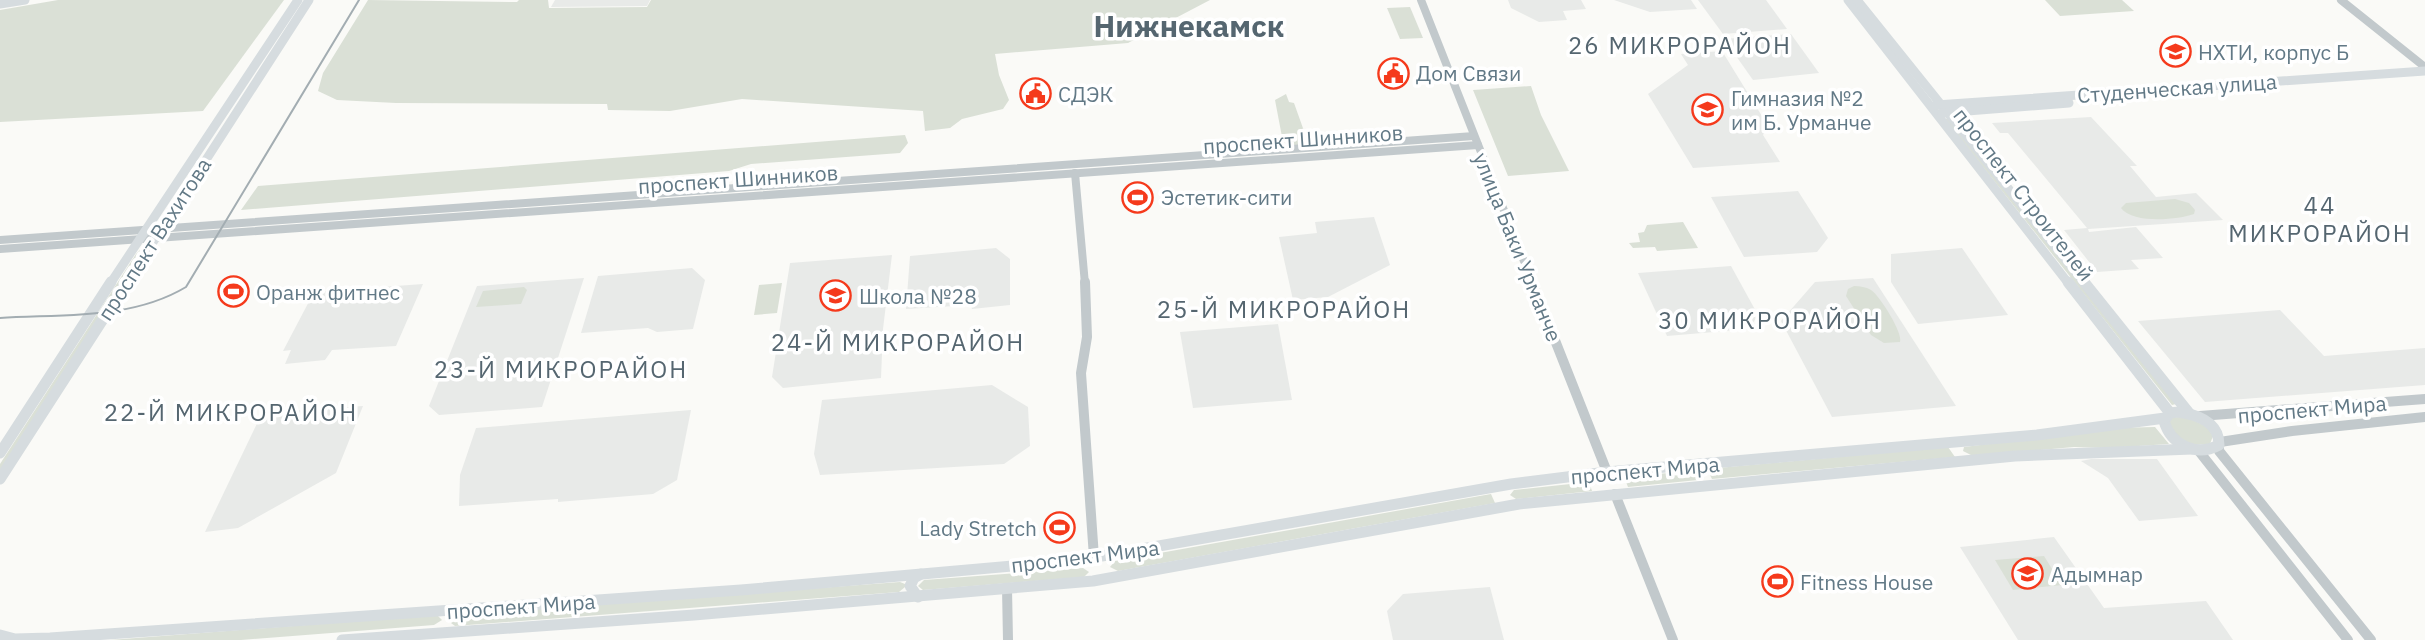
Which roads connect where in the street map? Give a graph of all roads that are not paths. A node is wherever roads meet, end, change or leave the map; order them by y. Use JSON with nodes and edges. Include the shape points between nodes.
{"nodes":[{"id":1,"x":25,"y":0,"type":"edge"},
{"id":2,"x":298,"y":0,"type":"edge"},
{"id":3,"x":309,"y":0,"type":"edge"},
{"id":4,"x":1421,"y":0,"type":"edge"},
{"id":5,"x":1848,"y":0,"type":"edge"},
{"id":6,"x":1857,"y":0,"type":"edge"},
{"id":7,"x":2341,"y":0,"type":"edge"},
{"id":8,"x":2,"y":3,"type":"edge"},
{"id":9,"x":2425,"y":69,"type":"edge"},
{"id":10,"x":2425,"y":78,"type":"edge"},
{"id":11,"x":2193,"y":91,"type":"junction"},
{"id":12,"x":1938,"y":109,"type":"junction"},
{"id":13,"x":1476,"y":140,"type":"junction"},
{"id":14,"x":1075,"y":173,"type":"junction"},
{"id":15,"x":300,"y":223,"type":"junction"},
{"id":16,"x":159,"y":234,"type":"junction"},
{"id":17,"x":143,"y":235,"type":"junction"},
{"id":18,"x":14,"y":239,"type":"junction"},
{"id":19,"x":0,"y":240,"type":"edge"},
{"id":20,"x":4,"y":249,"type":"edge"},
{"id":21,"x":2425,"y":399,"type":"edge"},
{"id":22,"x":2194,"y":415,"type":"junction"},
{"id":23,"x":2167,"y":416,"type":"junction"},
{"id":24,"x":2425,"y":417,"type":"edge"},
{"id":25,"x":1965,"y":441,"type":"junction"},
{"id":26,"x":2219,"y":443,"type":"junction"},
{"id":27,"x":2195,"y":449,"type":"junction"},
{"id":28,"x":0,"y":453,"type":"edge"},
{"id":29,"x":1978,"y":460,"type":"junction"},
{"id":30,"x":1688,"y":466,"type":"junction"},
{"id":31,"x":1608,"y":472,"type":"junction"},
{"id":32,"x":0,"y":479,"type":"edge"},
{"id":33,"x":1511,"y":484,"type":"junction"},
{"id":34,"x":1697,"y":486,"type":"junction"},
{"id":35,"x":1615,"y":494,"type":"junction"},
{"id":36,"x":1519,"y":504,"type":"junction"},
{"id":37,"x":1094,"y":557,"type":"junction"},
{"id":38,"x":922,"y":574,"type":"junction"},
{"id":39,"x":1093,"y":581,"type":"junction"},
{"id":40,"x":1007,"y":588,"type":"junction"},
{"id":41,"x":918,"y":597,"type":"junction"},
{"id":42,"x":449,"y":611,"type":"junction"},
{"id":43,"x":442,"y":633,"type":"junction"},
{"id":44,"x":0,"y":635,"type":"edge"},
{"id":45,"x":342,"y":640,"type":"edge"},
{"id":46,"x":1008,"y":640,"type":"edge"},
{"id":47,"x":1673,"y":640,"type":"edge"},
{"id":48,"x":2348,"y":640,"type":"edge"},
{"id":49,"x":2371,"y":640,"type":"edge"}],
"edges":[{"from":1,"to":8,"type":"main road"},
{"from":2,"to":17,"type":"main road","name":"проспект Вахитова"},
{"from":3,"to":16,"type":"main road","name":"проспект Вахитова"},
{"from":4,"to":13,"type":"street","name":"улица Баки Урманче"},
{"from":5,"to":12,"type":"main road","name":"проспект Строителей"},
{"from":6,"to":12,"type":"main road","name":"проспект Строителей"},
{"from":7,"to":9,"type":"street"},
{"from":9,"to":11,"type":"main road","name":"Студенческая улица"},
{"from":10,"to":11,"type":"main road","name":"Студенческая улица"},
{"from":11,"to":12,"type":"main road","name":"Студенческая улица"},
{"from":12,"to":22,"type":"main road","name":"проспект Строителей"},
{"from":12,"to":23,"type":"main road","name":"проспект Строителей"},
{"from":13,"to":14,"type":"street","name":"проспект Шинников"},
{"from":13,"to":15,"type":"street","name":"проспект Шинников"},
{"from":13,"to":31,"type":"street","name":"улица Баки Урманче"},
{"from":14,"to":15,"type":"street","name":"проспект Шинников"},
{"from":14,"to":37,"type":"street","via":[[1086,297],[1088,354],[1081,373]]},
{"from":15,"to":16,"type":"street","name":"проспект Шинников"},
{"from":16,"to":17,"type":"street","name":"проспект Шинников"},
{"from":16,"to":32,"type":"main road","name":"проспект Вахитова"},
{"from":17,"to":18,"type":"street","name":"проспект Шинников"},
{"from":17,"to":20,"type":"street","name":"проспект Шинников"},
{"from":17,"to":28,"type":"main road","name":"проспект Вахитова"},
{"from":18,"to":19,"type":"street","name":"проспект Шинников"},
{"from":18,"to":20,"type":"street"},
{"from":21,"to":22,"type":"street","name":"проспект Мира"},
{"from":22,"to":23,"type":"main road","name":"проспект Мира"},
{"from":22,"to":26,"type":"main road","via":[[2212,425]]},
{"from":23,"to":25,"type":"main road","name":"проспект Мира"},
{"from":23,"to":27,"type":"main road","name":"проспект Строителей","via":[[2164,425],[2169,434]]},
{"from":24,"to":26,"type":"street","name":"проспект Мира","via":[[2292,430]]},
{"from":25,"to":29,"type":"main road","via":[[1958,445],[1959,452]]},
{"from":25,"to":30,"type":"main road","name":"проспект Мира"},
{"from":26,"to":27,"type":"main road","name":"проспект Мира","via":[[2211,450]]},
{"from":26,"to":49,"type":"street","via":[[2219,451]]},
{"from":27,"to":29,"type":"main road","name":"проспект Мира"},
{"from":27,"to":48,"type":"street"},
{"from":29,"to":34,"type":"main road","name":"проспект Мира"},
{"from":30,"to":31,"type":"main road","name":"проспект Мира"},
{"from":30,"to":34,"type":"main road","via":[[1705,475]]},
{"from":31,"to":33,"type":"main road","name":"проспект Мира"},
{"from":31,"to":35,"type":"main road","name":"улица Баки Урманче"},
{"from":33,"to":36,"type":"main road","via":[[1503,488],[1503,495]]},
{"from":33,"to":37,"type":"main road","name":"проспект Мира"},
{"from":34,"to":35,"type":"main road","name":"проспект Мира"},
{"from":35,"to":36,"type":"main road","name":"проспект Мира"},
{"from":35,"to":47,"type":"street"},
{"from":36,"to":39,"type":"main road","name":"проспект Мира"},
{"from":37,"to":38,"type":"main road","name":"проспект Мира"},
{"from":37,"to":39,"type":"main road","via":[[1104,571]]},
{"from":38,"to":41,"type":"main road","via":[[910,586]]},
{"from":38,"to":42,"type":"main road","name":"проспект Мира"},
{"from":39,"to":40,"type":"main road","name":"проспект Мира"},
{"from":40,"to":41,"type":"main road","name":"проспект Мира"},
{"from":40,"to":46,"type":"street"},
{"from":41,"to":43,"type":"main road","name":"проспект Мира"},
{"from":42,"to":43,"type":"main road"},
{"from":42,"to":44,"type":"main road","name":"проспект Мира","via":[[50,638]]},
{"from":43,"to":45,"type":"main road","name":"проспект Мира"}]}
